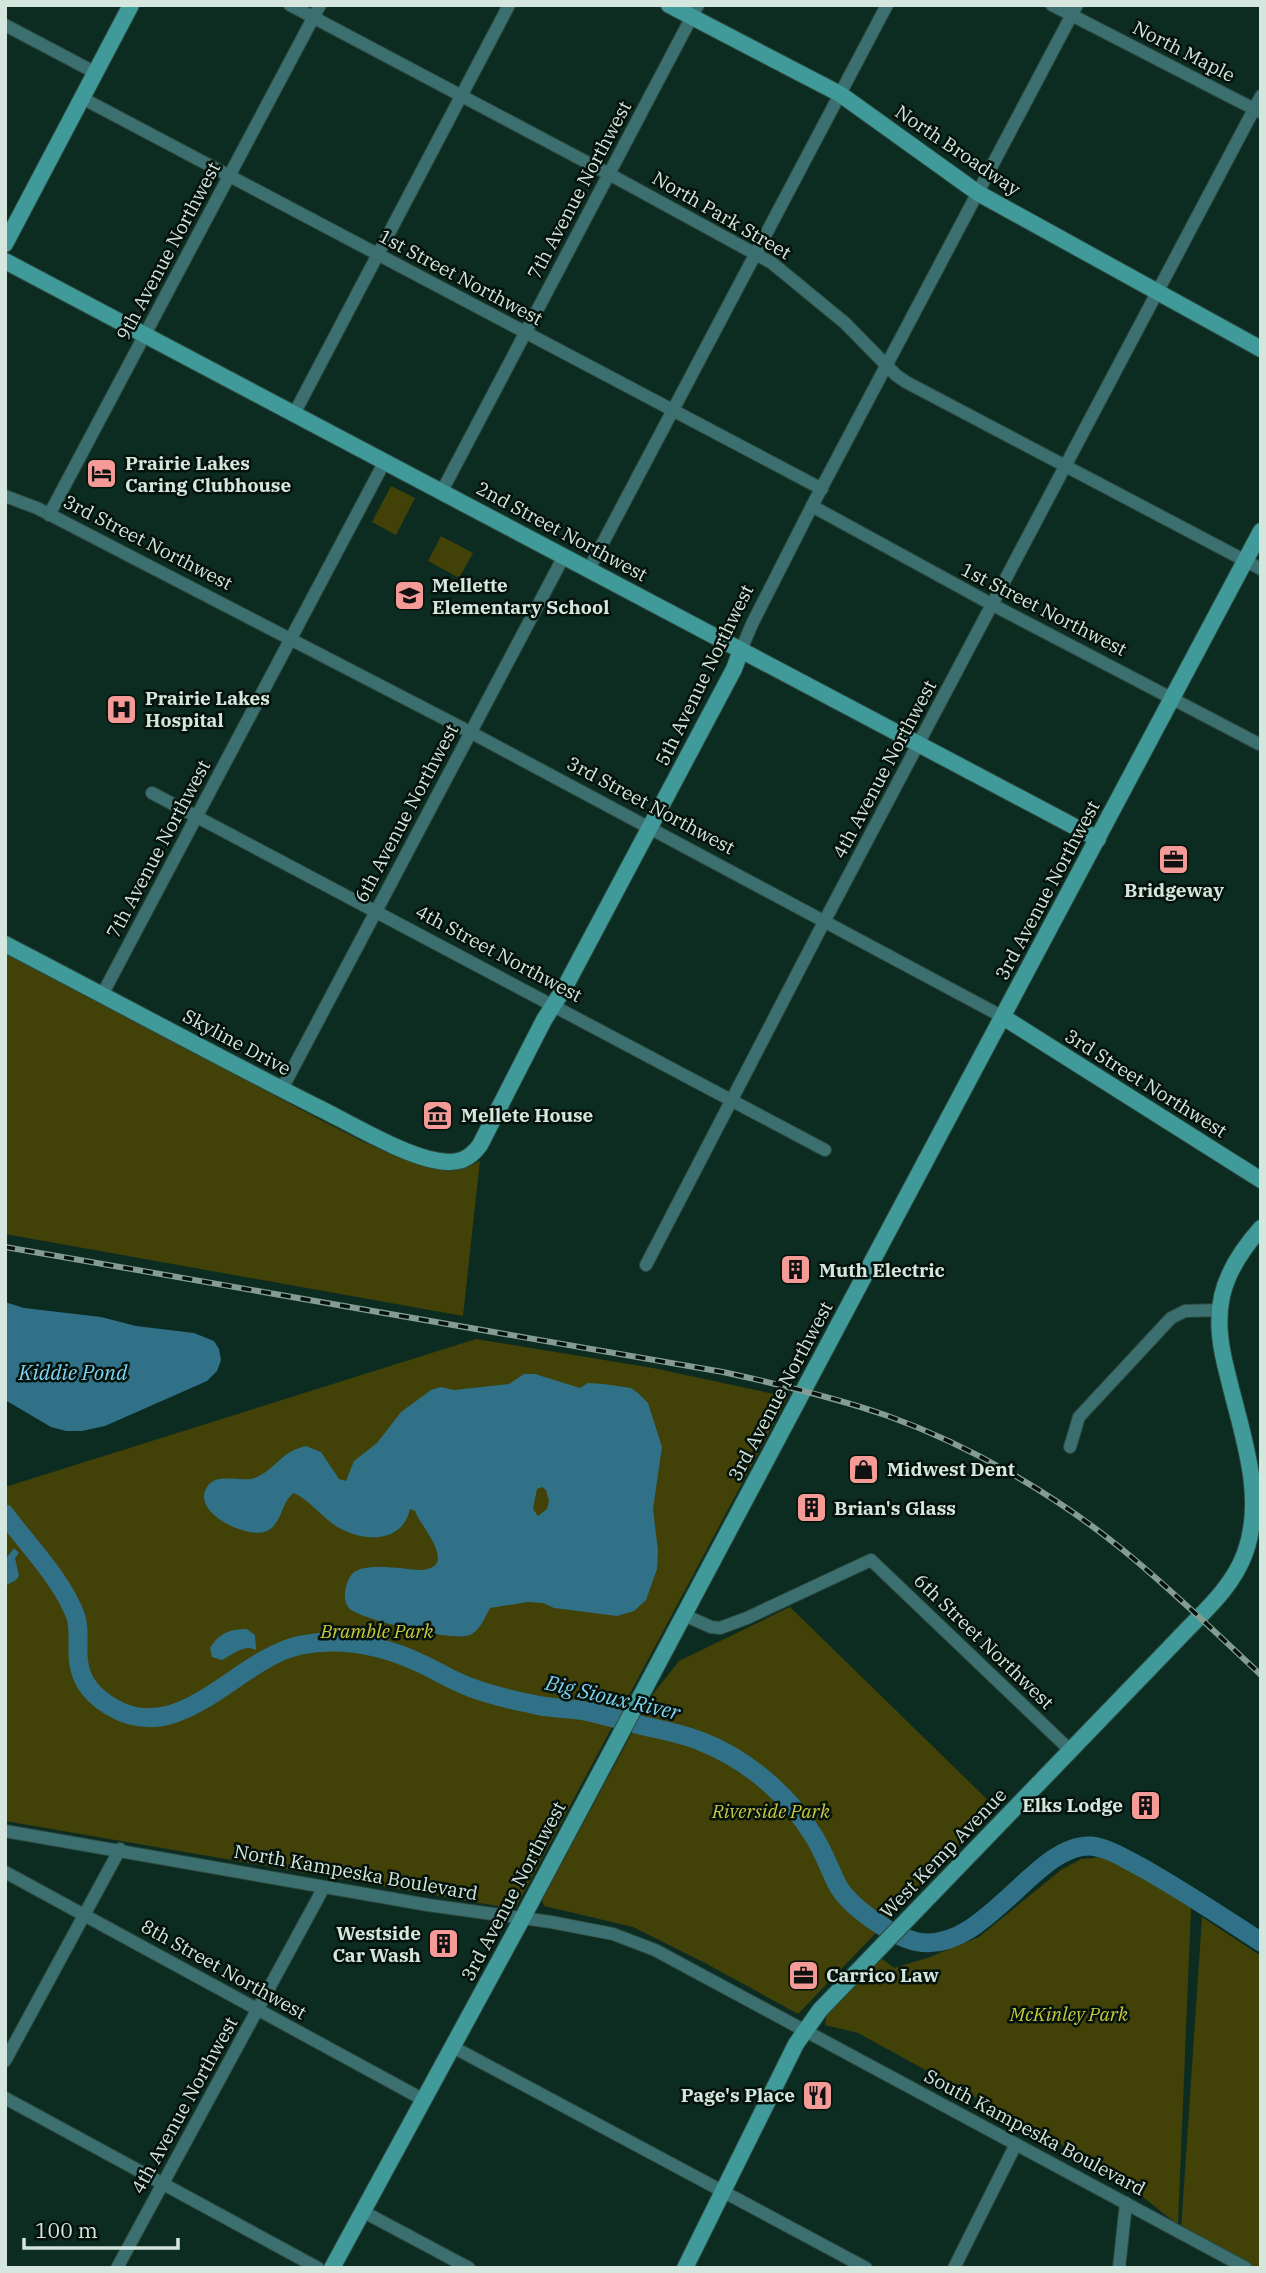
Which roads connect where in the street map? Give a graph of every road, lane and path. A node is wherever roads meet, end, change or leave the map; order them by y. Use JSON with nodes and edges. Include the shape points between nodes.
{"nodes":[{"id":1,"x":131,"y":5,"type":"edge"},
{"id":2,"x":289,"y":5,"type":"edge"},
{"id":3,"x":509,"y":5,"type":"edge"},
{"id":4,"x":669,"y":5,"type":"edge"},
{"id":5,"x":887,"y":5,"type":"edge"},
{"id":6,"x":1052,"y":5,"type":"edge"},
{"id":7,"x":1074,"y":10,"type":"edge"},
{"id":8,"x":317,"y":11,"type":"edge"},
{"id":9,"x":695,"y":11,"type":"edge"},
{"id":10,"x":5,"y":25,"type":"edge"},
{"id":11,"x":96,"y":73,"type":"junction"},
{"id":12,"x":840,"y":94,"type":"junction"},
{"id":13,"x":461,"y":96,"type":"junction"},
{"id":14,"x":1261,"y":96,"type":"edge"},
{"id":15,"x":82,"y":98,"type":"junction"},
{"id":16,"x":1257,"y":111,"type":"edge"},
{"id":17,"x":610,"y":174,"type":"junction"},
{"id":18,"x":229,"y":176,"type":"junction"},
{"id":19,"x":978,"y":193,"type":"junction"},
{"id":20,"x":5,"y":244,"type":"edge"},
{"id":21,"x":756,"y":254,"type":"junction"},
{"id":22,"x":377,"y":255,"type":"junction"},
{"id":23,"x":5,"y":261,"type":"edge"},
{"id":24,"x":1157,"y":292,"type":"junction"},
{"id":25,"x":526,"y":332,"type":"junction"},
{"id":26,"x":145,"y":335,"type":"junction"},
{"id":27,"x":1261,"y":349,"type":"edge"},
{"id":28,"x":888,"y":367,"type":"junction"},
{"id":29,"x":672,"y":411,"type":"junction"},
{"id":30,"x":294,"y":414,"type":"junction"},
{"id":31,"x":385,"y":461,"type":"junction"},
{"id":32,"x":1066,"y":466,"type":"junction"},
{"id":33,"x":822,"y":489,"type":"junction"},
{"id":34,"x":442,"y":491,"type":"junction"},
{"id":35,"x":5,"y":496,"type":"edge"},
{"id":36,"x":813,"y":506,"type":"junction"},
{"id":37,"x":49,"y":515,"type":"junction"},
{"id":38,"x":1261,"y":531,"type":"edge"},
{"id":39,"x":564,"y":556,"type":"junction"},
{"id":40,"x":1245,"y":560,"type":"junction"},
{"id":41,"x":589,"y":569,"type":"junction"},
{"id":42,"x":1261,"y":569,"type":"edge"},
{"id":43,"x":993,"y":605,"type":"junction"},
{"id":44,"x":290,"y":639,"type":"junction"},
{"id":45,"x":741,"y":650,"type":"junction"},
{"id":46,"x":1173,"y":698,"type":"junction"},
{"id":47,"x":470,"y":732,"type":"junction"},
{"id":48,"x":920,"y":744,"type":"junction"},
{"id":49,"x":1259,"y":744,"type":"dead end"},
{"id":50,"x":152,"y":793,"type":"dead end"},
{"id":51,"x":197,"y":817,"type":"junction"},
{"id":52,"x":649,"y":828,"type":"junction"},
{"id":53,"x":1098,"y":839,"type":"junction"},
{"id":54,"x":375,"y":911,"type":"junction"},
{"id":55,"x":824,"y":922,"type":"junction"},
{"id":56,"x":5,"y":944,"type":"edge"},
{"id":57,"x":102,"y":995,"type":"junction"},
{"id":58,"x":553,"y":1005,"type":"junction"},
{"id":59,"x":1003,"y":1017,"type":"junction"},
{"id":60,"x":282,"y":1089,"type":"junction"},
{"id":61,"x":731,"y":1100,"type":"junction"},
{"id":62,"x":825,"y":1150,"type":"dead end"},
{"id":63,"x":455,"y":1163,"type":"joint"},
{"id":64,"x":1261,"y":1180,"type":"edge"},
{"id":65,"x":1261,"y":1227,"type":"edge"},
{"id":66,"x":646,"y":1265,"type":"dead end"},
{"id":67,"x":1220,"y":1310,"type":"junction"},
{"id":68,"x":1070,"y":1447,"type":"dead end"},
{"id":69,"x":1257,"y":1500,"type":"edge"},
{"id":70,"x":684,"y":1615,"type":"junction"},
{"id":71,"x":1071,"y":1751,"type":"junction"},
{"id":72,"x":5,"y":1830,"type":"edge"},
{"id":73,"x":120,"y":1849,"type":"junction"},
{"id":74,"x":5,"y":1872,"type":"edge"},
{"id":75,"x":324,"y":1887,"type":"junction"},
{"id":76,"x":84,"y":1915,"type":"junction"},
{"id":77,"x":522,"y":1919,"type":"junction"},
{"id":78,"x":258,"y":2009,"type":"junction"},
{"id":79,"x":805,"y":2030,"type":"junction"},
{"id":80,"x":453,"y":2047,"type":"junction"},
{"id":81,"x":5,"y":2061,"type":"edge"},
{"id":82,"x":5,"y":2098,"type":"edge"},
{"id":83,"x":424,"y":2099,"type":"junction"},
{"id":84,"x":1016,"y":2144,"type":"junction"},
{"id":85,"x":163,"y":2183,"type":"junction"},
{"id":86,"x":723,"y":2192,"type":"junction"},
{"id":87,"x":1126,"y":2203,"type":"junction"},
{"id":88,"x":362,"y":2211,"type":"junction"},
{"id":89,"x":117,"y":2268,"type":"edge"},
{"id":90,"x":318,"y":2268,"type":"edge"},
{"id":91,"x":332,"y":2268,"type":"edge"},
{"id":92,"x":469,"y":2268,"type":"edge"},
{"id":93,"x":685,"y":2268,"type":"edge"},
{"id":94,"x":866,"y":2268,"type":"edge"},
{"id":95,"x":954,"y":2268,"type":"edge"},
{"id":96,"x":1119,"y":2268,"type":"edge"},
{"id":97,"x":1246,"y":2268,"type":"edge"}],
"edges":[{"from":1,"to":11,"type":"street"},
{"from":2,"to":8,"type":"street","name":"North Park Street"},
{"from":3,"to":13,"type":"street"},
{"from":4,"to":9,"type":"street","name":"North Broadway"},
{"from":5,"to":12,"type":"street"},
{"from":6,"to":7,"type":"street","name":"North Maple"},
{"from":7,"to":16,"type":"street","name":"North Maple"},
{"from":7,"to":19,"type":"street","name":"5th Avenue Northwest"},
{"from":8,"to":13,"type":"street","name":"North Park Street"},
{"from":8,"to":18,"type":"street","name":"9th Avenue Northwest"},
{"from":9,"to":12,"type":"street","name":"North Broadway"},
{"from":9,"to":17,"type":"street","name":"7th Avenue Northwest"},
{"from":10,"to":11,"type":"street"},
{"from":11,"to":15,"type":"street"},
{"from":12,"to":19,"type":"street","name":"North Broadway"},
{"from":12,"to":21,"type":"street"},
{"from":13,"to":17,"type":"street","name":"North Park Street"},
{"from":13,"to":22,"type":"street"},
{"from":14,"to":16,"type":"street","name":"4th Avenue Northwest"},
{"from":15,"to":18,"type":"street","name":"1st Street Northwest"},
{"from":15,"to":20,"type":"street"},
{"from":16,"to":24,"type":"street","name":"4th Avenue Northwest"},
{"from":17,"to":21,"type":"street","name":"North Park Street"},
{"from":17,"to":25,"type":"street","name":"7th Avenue Northwest"},
{"from":18,"to":22,"type":"street","name":"1st Street Northwest"},
{"from":18,"to":26,"type":"street","name":"9th Avenue Northwest"},
{"from":19,"to":24,"type":"street","name":"North Broadway"},
{"from":19,"to":28,"type":"street","name":"5th Avenue Northwest"},
{"from":21,"to":28,"type":"street","name":"North Park Street","via":[[845,323]]},
{"from":21,"to":29,"type":"street"},
{"from":22,"to":25,"type":"street","name":"1st Street Northwest"},
{"from":22,"to":30,"type":"street"},
{"from":23,"to":26,"type":"street","name":"2nd Street Northwest"},
{"from":24,"to":27,"type":"street","name":"North Broadway"},
{"from":24,"to":32,"type":"street","name":"4th Avenue Northwest"},
{"from":25,"to":29,"type":"street","name":"1st Street Northwest"},
{"from":25,"to":34,"type":"street","name":"7th Avenue Northwest"},
{"from":26,"to":30,"type":"street","name":"2nd Street Northwest"},
{"from":26,"to":37,"type":"street","name":"9th Avenue Northwest"},
{"from":28,"to":32,"type":"street","name":"North Park Street","via":[[906,382]]},
{"from":28,"to":33,"type":"street","name":"5th Avenue Northwest"},
{"from":29,"to":33,"type":"street","name":"1st Street Northwest"},
{"from":29,"to":41,"type":"street"},
{"from":30,"to":31,"type":"street","name":"2nd Street Northwest"},
{"from":31,"to":34,"type":"street","name":"2nd Street Northwest"},
{"from":31,"to":44,"type":"street","name":"7th Avenue Northwest"},
{"from":32,"to":40,"type":"street","name":"North Park Street"},
{"from":32,"to":43,"type":"street","name":"4th Avenue Northwest"},
{"from":33,"to":36,"type":"street","name":"5th Avenue Northwest"},
{"from":34,"to":39,"type":"street","name":"2nd Street Northwest"},
{"from":35,"to":37,"type":"street","name":"3rd Street Northwest"},
{"from":36,"to":43,"type":"street","name":"1st Street Northwest"},
{"from":36,"to":45,"type":"street","name":"5th Avenue Northwest"},
{"from":37,"to":44,"type":"street","name":"3rd Street Northwest"},
{"from":38,"to":40,"type":"street","name":"3rd Avenue Northwest"},
{"from":39,"to":41,"type":"street","name":"2nd Street Northwest"},
{"from":39,"to":47,"type":"street","name":"6th Avenue Northwest"},
{"from":40,"to":42,"type":"street","name":"North Park Street"},
{"from":40,"to":46,"type":"street","name":"3rd Avenue Northwest"},
{"from":41,"to":45,"type":"street","name":"2nd Street Northwest"},
{"from":43,"to":46,"type":"street","name":"1st Street Northwest"},
{"from":43,"to":48,"type":"street","name":"4th Avenue Northwest"},
{"from":44,"to":47,"type":"street","name":"3rd Street Northwest"},
{"from":44,"to":51,"type":"street","name":"7th Avenue Northwest"},
{"from":45,"to":48,"type":"street","name":"2nd Street Northwest"},
{"from":45,"to":52,"type":"street","name":"5th Avenue Northwest"},
{"from":46,"to":49,"type":"street","name":"1st Street Northwest"},
{"from":46,"to":53,"type":"street","name":"3rd Avenue Northwest"},
{"from":47,"to":52,"type":"street","name":"3rd Street Northwest"},
{"from":47,"to":54,"type":"street","name":"6th Avenue Northwest"},
{"from":48,"to":53,"type":"street","name":"2nd Street Northwest"},
{"from":48,"to":55,"type":"street","name":"4th Avenue Northwest"},
{"from":50,"to":51,"type":"street","name":"4th Street Northwest"},
{"from":51,"to":54,"type":"street","name":"4th Street Northwest"},
{"from":51,"to":57,"type":"street","name":"7th Avenue Northwest"},
{"from":52,"to":55,"type":"street","name":"3rd Street Northwest"},
{"from":52,"to":58,"type":"street","name":"5th Avenue Northwest"},
{"from":53,"to":59,"type":"street","name":"3rd Avenue Northwest"},
{"from":54,"to":58,"type":"street","name":"4th Street Northwest"},
{"from":54,"to":60,"type":"street","name":"6th Avenue Northwest"},
{"from":55,"to":59,"type":"street","name":"3rd Street Northwest"},
{"from":55,"to":61,"type":"street","name":"4th Avenue Northwest"},
{"from":56,"to":57,"type":"street","name":"Skyline Drive"},
{"from":57,"to":60,"type":"street","name":"Skyline Drive"},
{"from":58,"to":61,"type":"street","name":"4th Street Northwest"},
{"from":58,"to":63,"type":"street","name":"5th Avenue Northwest","via":[[480,1145]]},
{"from":59,"to":64,"type":"street","name":"3rd Street Northwest"},
{"from":59,"to":70,"type":"street","name":"3rd Avenue Northwest"},
{"from":60,"to":63,"type":"street","name":"Skyline Drive","via":[[410,1152]]},
{"from":61,"to":62,"type":"street","name":"4th Street Northwest"},
{"from":61,"to":66,"type":"street","name":"4th Avenue Northwest"},
{"from":65,"to":67,"type":"street","via":[[1235,1262]]},
{"from":67,"to":68,"type":"street","via":[[1185,1311],[1171,1318],[1079,1417]]},
{"from":67,"to":69,"type":"street","via":[[1221,1341]]},
{"from":69,"to":71,"type":"street","name":"West Kemp Avenue","via":[[1245,1553],[1228,1585]]},
{"from":70,"to":71,"type":"street","name":"6th Street Northwest","via":[[720,1628],[871,1560]]},
{"from":70,"to":77,"type":"street","name":"3rd Avenue Northwest"},
{"from":71,"to":79,"type":"street","name":"West Kemp Avenue"},
{"from":72,"to":73,"type":"street","name":"North Kampeska Boulevard"},
{"from":73,"to":75,"type":"street","name":"North Kampeska Boulevard"},
{"from":73,"to":76,"type":"street"},
{"from":74,"to":76,"type":"street","name":"8th Street Northwest"},
{"from":75,"to":77,"type":"street","name":"North Kampeska Boulevard"},
{"from":75,"to":78,"type":"street","name":"4th Avenue Northwest"},
{"from":76,"to":78,"type":"street","name":"8th Street Northwest"},
{"from":76,"to":81,"type":"street"},
{"from":77,"to":79,"type":"street","name":"North Kampeska Boulevard","via":[[626,1938]]},
{"from":77,"to":80,"type":"street","name":"3rd Avenue Northwest"},
{"from":78,"to":83,"type":"street","name":"8th Street Northwest"},
{"from":78,"to":85,"type":"street","name":"4th Avenue Northwest"},
{"from":79,"to":84,"type":"street","name":"South Kampeska Boulevard"},
{"from":79,"to":86,"type":"street","name":"West Kemp Avenue"},
{"from":80,"to":83,"type":"street","name":"3rd Avenue Northwest"},
{"from":80,"to":86,"type":"street"},
{"from":82,"to":85,"type":"street"},
{"from":83,"to":88,"type":"street","name":"3rd Avenue Northwest"},
{"from":84,"to":87,"type":"street","name":"South Kampeska Boulevard"},
{"from":84,"to":95,"type":"street"},
{"from":85,"to":89,"type":"street","name":"4th Avenue Northwest"},
{"from":85,"to":90,"type":"street"},
{"from":86,"to":93,"type":"street","name":"West Kemp Avenue"},
{"from":86,"to":94,"type":"street"},
{"from":87,"to":96,"type":"street"},
{"from":87,"to":97,"type":"street","name":"South Kampeska Boulevard"},
{"from":88,"to":91,"type":"street","name":"3rd Avenue Northwest"},
{"from":88,"to":92,"type":"street"}]}
